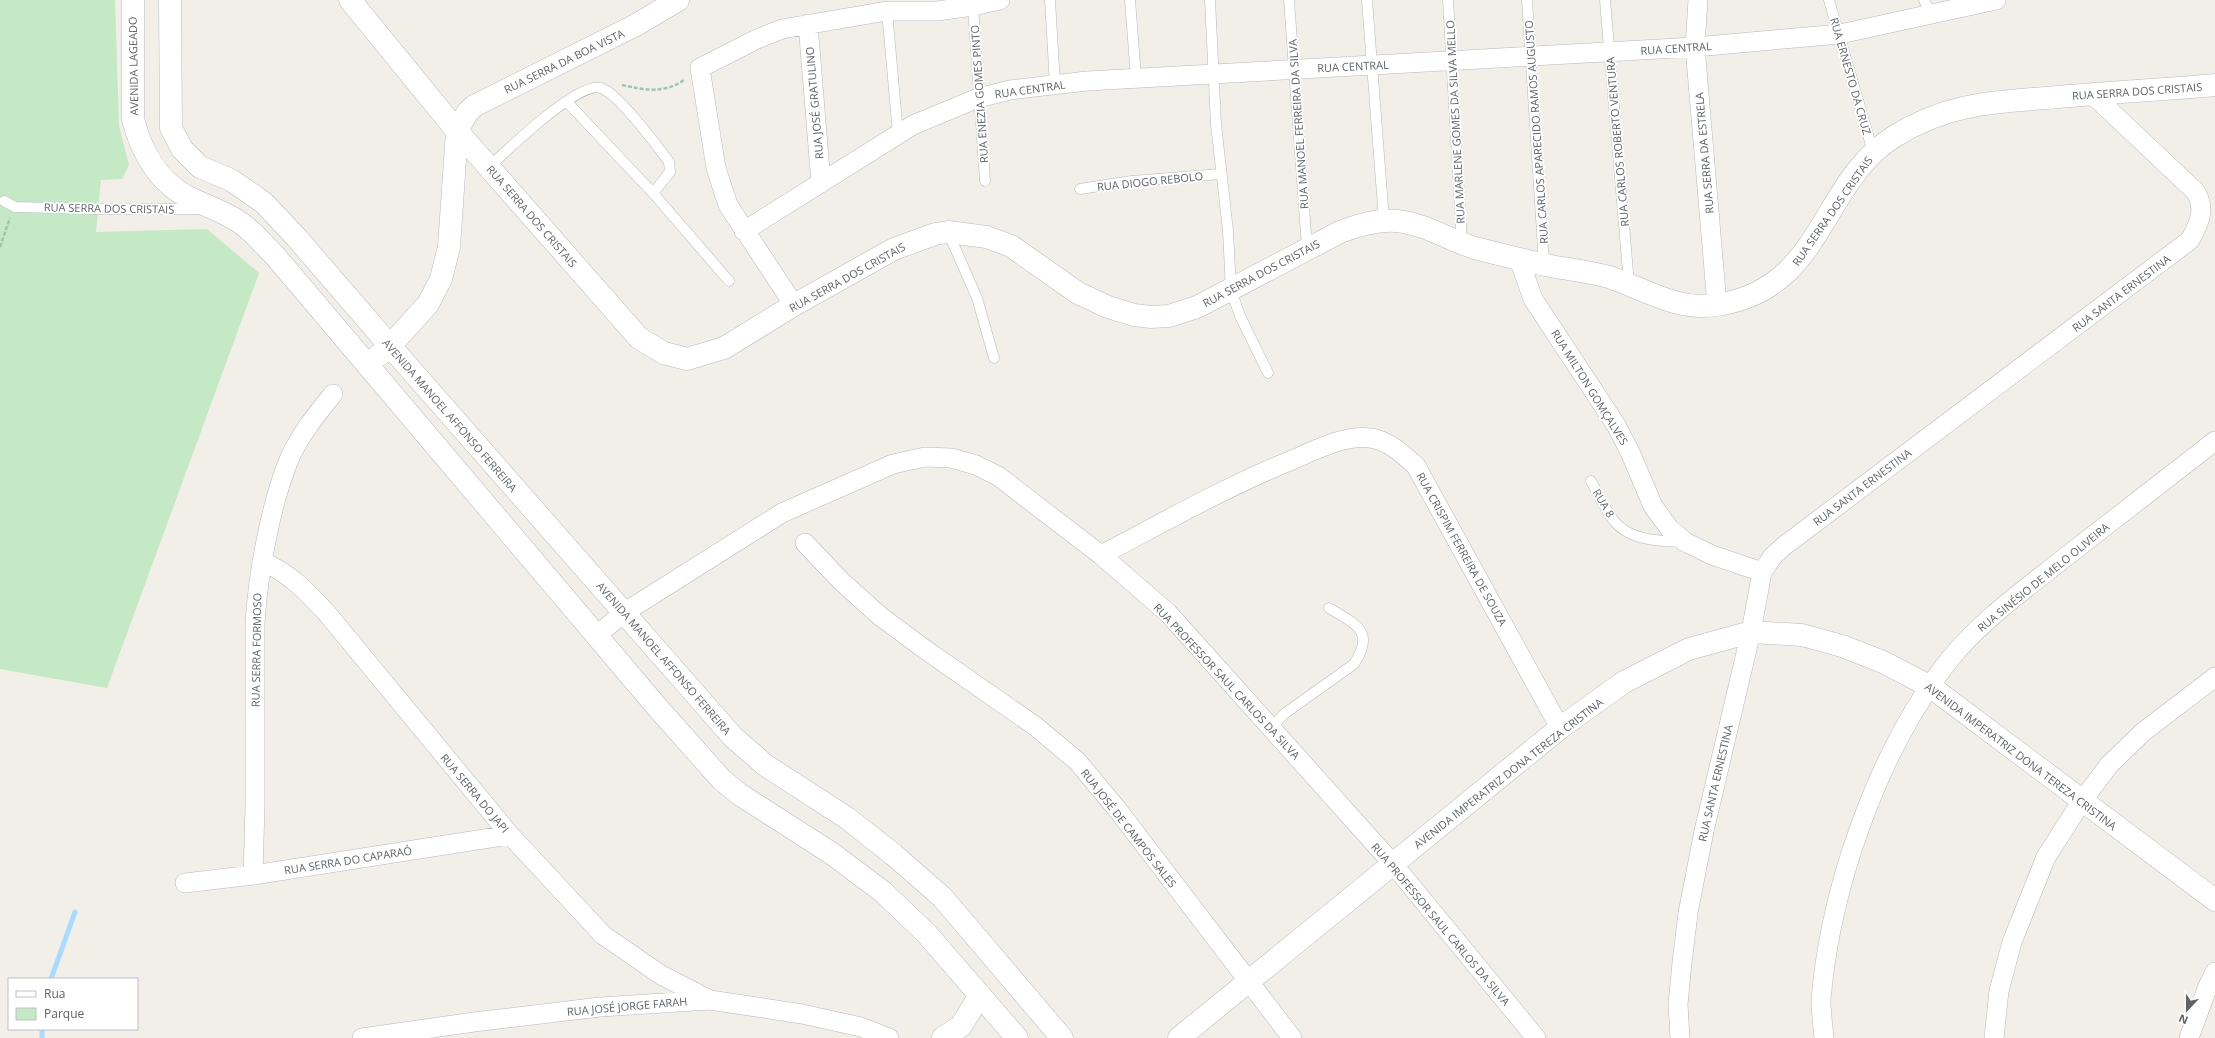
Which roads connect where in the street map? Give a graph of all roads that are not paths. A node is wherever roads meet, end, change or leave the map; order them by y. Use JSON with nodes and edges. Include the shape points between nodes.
{"nodes":[{"id":1,"x":133,"y":0,"type":"edge"},
{"id":2,"x":170,"y":0,"type":"edge"},
{"id":3,"x":350,"y":0,"type":"edge"},
{"id":4,"x":678,"y":0,"type":"edge"},
{"id":5,"x":1000,"y":0,"type":"edge"},
{"id":6,"x":1050,"y":0,"type":"edge"},
{"id":7,"x":1130,"y":0,"type":"edge"},
{"id":8,"x":1210,"y":0,"type":"edge"},
{"id":9,"x":1289,"y":0,"type":"edge"},
{"id":10,"x":1367,"y":0,"type":"edge"},
{"id":11,"x":1448,"y":0,"type":"edge"},
{"id":12,"x":1527,"y":0,"type":"edge"},
{"id":13,"x":1605,"y":0,"type":"edge"},
{"id":14,"x":1698,"y":0,"type":"edge"},
{"id":15,"x":1829,"y":0,"type":"edge"},
{"id":16,"x":1996,"y":0,"type":"edge"},
{"id":17,"x":890,"y":6,"type":"edge"},
{"id":18,"x":973,"y":6,"type":"junction"},
{"id":19,"x":1927,"y":7,"type":"edge"},
{"id":20,"x":808,"y":24,"type":"junction"},
{"id":21,"x":1840,"y":34,"type":"junction"},
{"id":22,"x":1695,"y":47,"type":"junction"},
{"id":23,"x":1610,"y":52,"type":"junction"},
{"id":24,"x":1532,"y":56,"type":"junction"},
{"id":25,"x":1452,"y":61,"type":"junction"},
{"id":26,"x":1372,"y":65,"type":"junction"},
{"id":27,"x":1294,"y":70,"type":"junction"},
{"id":28,"x":1215,"y":75,"type":"junction"},
{"id":29,"x":1136,"y":78,"type":"junction"},
{"id":30,"x":1055,"y":85,"type":"junction"},
{"id":31,"x":2215,"y":85,"type":"edge"},
{"id":32,"x":2092,"y":94,"type":"junction"},
{"id":33,"x":978,"y":98,"type":"junction"},
{"id":34,"x":567,"y":102,"type":"junction"},
{"id":35,"x":171,"y":128,"type":"junction"},
{"id":36,"x":457,"y":131,"type":"junction"},
{"id":37,"x":898,"y":134,"type":"junction"},
{"id":38,"x":138,"y":138,"type":"junction"},
{"id":39,"x":1873,"y":152,"type":"junction"},
{"id":40,"x":489,"y":167,"type":"junction"},
{"id":41,"x":1221,"y":174,"type":"junction"},
{"id":42,"x":985,"y":181,"type":"dead end"},
{"id":43,"x":821,"y":183,"type":"junction"},
{"id":44,"x":1080,"y":188,"type":"dead end"},
{"id":45,"x":653,"y":193,"type":"junction"},
{"id":46,"x":4,"y":201,"type":"dead end"},
{"id":47,"x":215,"y":209,"type":"junction"},
{"id":48,"x":1384,"y":220,"type":"junction"},
{"id":49,"x":744,"y":231,"type":"junction"},
{"id":50,"x":948,"y":232,"type":"junction"},
{"id":51,"x":1462,"y":243,"type":"junction"},
{"id":52,"x":1307,"y":248,"type":"junction"},
{"id":53,"x":1519,"y":259,"type":"junction"},
{"id":54,"x":1544,"y":265,"type":"junction"},
{"id":55,"x":729,"y":281,"type":"dead end"},
{"id":56,"x":1629,"y":284,"type":"junction"},
{"id":57,"x":1231,"y":290,"type":"junction"},
{"id":58,"x":794,"y":305,"type":"junction"},
{"id":59,"x":1718,"y":305,"type":"junction"},
{"id":60,"x":390,"y":346,"type":"junction"},
{"id":61,"x":994,"y":358,"type":"dead end"},
{"id":62,"x":367,"y":364,"type":"junction"},
{"id":63,"x":1268,"y":373,"type":"dead end"},
{"id":64,"x":333,"y":394,"type":"dead end"},
{"id":65,"x":2215,"y":441,"type":"edge"},
{"id":66,"x":1591,"y":481,"type":"dead end"},
{"id":67,"x":1685,"y":542,"type":"junction"},
{"id":68,"x":805,"y":543,"type":"dead end"},
{"id":69,"x":1101,"y":555,"type":"junction"},
{"id":70,"x":262,"y":561,"type":"junction"},
{"id":71,"x":1762,"y":572,"type":"junction"},
{"id":72,"x":1329,"y":608,"type":"dead end"},
{"id":73,"x":624,"y":612,"type":"junction"},
{"id":74,"x":1751,"y":632,"type":"junction"},
{"id":75,"x":597,"y":635,"type":"junction"},
{"id":76,"x":2215,"y":677,"type":"edge"},
{"id":77,"x":1931,"y":687,"type":"junction"},
{"id":78,"x":1271,"y":728,"type":"junction"},
{"id":79,"x":1560,"y":728,"type":"junction"},
{"id":80,"x":2082,"y":801,"type":"junction"},
{"id":81,"x":510,"y":836,"type":"junction"},
{"id":82,"x":1393,"y":864,"type":"junction"},
{"id":83,"x":253,"y":875,"type":"junction"},
{"id":84,"x":185,"y":883,"type":"dead end"},
{"id":85,"x":2215,"y":900,"type":"edge"},
{"id":86,"x":2215,"y":972,"type":"edge"},
{"id":87,"x":1248,"y":984,"type":"junction"},
{"id":88,"x":980,"y":994,"type":"junction"},
{"id":89,"x":710,"y":1000,"type":"junction"},
{"id":90,"x":362,"y":1038,"type":"edge"},
{"id":91,"x":889,"y":1038,"type":"edge"},
{"id":92,"x":943,"y":1038,"type":"edge"},
{"id":93,"x":1017,"y":1038,"type":"edge"},
{"id":94,"x":1062,"y":1038,"type":"edge"},
{"id":95,"x":1179,"y":1038,"type":"edge"},
{"id":96,"x":1292,"y":1038,"type":"edge"},
{"id":97,"x":1536,"y":1038,"type":"edge"},
{"id":98,"x":1680,"y":1038,"type":"edge"},
{"id":99,"x":1824,"y":1038,"type":"edge"},
{"id":100,"x":1994,"y":1038,"type":"edge"},
{"id":101,"x":2189,"y":1038,"type":"edge"}],
"edges":[{"from":1,"to":38,"type":"main road","name":"AVENIDA LAGEADO","via":[[133,119]]},
{"from":2,"to":35,"type":"main road"},
{"from":3,"to":36,"type":"main road","name":"RUA SERRA DOS CRISTAIS"},
{"from":4,"to":36,"type":"main road","name":"RUA SERRA DA BOA VISTA","via":[[636,25],[474,106]]},
{"from":5,"to":18,"type":"street"},
{"from":6,"to":30,"type":"lane"},
{"from":7,"to":29,"type":"lane"},
{"from":8,"to":28,"type":"lane"},
{"from":9,"to":27,"type":"lane","name":"RUA MANOEL FERREIRA DA SILVA"},
{"from":10,"to":26,"type":"lane"},
{"from":11,"to":25,"type":"lane","name":"RUA MARLENE GOMES DA SILVA MELLO"},
{"from":12,"to":24,"type":"lane","name":"RUA CARLOS APARECIDO RAMOS AUGUSTO"},
{"from":13,"to":23,"type":"lane","name":"RUA CARLOS ROBERTO VENTURA"},
{"from":14,"to":22,"type":"street","name":"RUA SERRA DA ESTRELA"},
{"from":15,"to":21,"type":"lane","name":"RUA ERNESTO DA CRUZ"},
{"from":16,"to":19,"type":"street","name":"RUA CENTRAL"},
{"from":17,"to":18,"type":"street","via":[[937,11]]},
{"from":17,"to":20,"type":"street"},
{"from":17,"to":37,"type":"lane"},
{"from":18,"to":33,"type":"lane","name":"RUA ENEZIA GOMES PINTO"},
{"from":19,"to":21,"type":"street","name":"RUA CENTRAL"},
{"from":20,"to":43,"type":"street","name":"RUA JOSÉ GRATULINO"},
{"from":20,"to":49,"type":"street","via":[[782,29],[757,39],[700,68],[716,168],[728,205]]},
{"from":21,"to":22,"type":"street","name":"RUA CENTRAL"},
{"from":21,"to":39,"type":"lane","name":"RUA ERNESTO DA CRUZ"},
{"from":22,"to":23,"type":"street","name":"RUA CENTRAL"},
{"from":22,"to":59,"type":"street","name":"RUA SERRA DA ESTRELA"},
{"from":23,"to":24,"type":"street","name":"RUA CENTRAL"},
{"from":23,"to":56,"type":"lane","name":"RUA CARLOS ROBERTO VENTURA"},
{"from":24,"to":25,"type":"street","name":"RUA CENTRAL"},
{"from":24,"to":54,"type":"lane","name":"RUA CARLOS APARECIDO RAMOS AUGUSTO"},
{"from":25,"to":26,"type":"street","name":"RUA CENTRAL"},
{"from":25,"to":51,"type":"lane","name":"RUA MARLENE GOMES DA SILVA MELLO"},
{"from":26,"to":27,"type":"street","name":"RUA CENTRAL"},
{"from":26,"to":48,"type":"lane"},
{"from":27,"to":28,"type":"street","name":"RUA CENTRAL"},
{"from":27,"to":52,"type":"lane","name":"RUA MANOEL FERREIRA DA SILVA"},
{"from":28,"to":29,"type":"street","name":"RUA CENTRAL"},
{"from":28,"to":41,"type":"lane"},
{"from":29,"to":30,"type":"street","name":"RUA CENTRAL"},
{"from":30,"to":33,"type":"street","name":"RUA CENTRAL","via":[[1010,90]]},
{"from":31,"to":32,"type":"main road","name":"RUA SERRA DOS CRISTAIS"},
{"from":32,"to":39,"type":"main road","name":"RUA SERRA DOS CRISTAIS","via":[[1984,103],[1943,112],[1913,126]]},
{"from":32,"to":71,"type":"street","name":"RUA SANTA ERNESTINA","via":[[2196,192],[2202,210],[2190,240],[1784,546]]},
{"from":33,"to":37,"type":"street","name":"RUA CENTRAL","via":[[913,125]]},
{"from":33,"to":42,"type":"lane","name":"RUA ENEZIA GOMES PINTO"},
{"from":34,"to":40,"type":"lane","via":[[549,114]]},
{"from":34,"to":45,"type":"lane"},
{"from":34,"to":45,"type":"lane","via":[[583,90],[594,87],[602,88],[617,99],[669,162],[670,172]]},
{"from":35,"to":38,"type":"main road"},
{"from":35,"to":60,"type":"main road","name":"AVENIDA MANOEL AFFONSO FERREIRA","via":[[182,149],[200,167],[231,180],[264,203]]},
{"from":36,"to":40,"type":"main road","name":"RUA SERRA DOS CRISTAIS"},
{"from":36,"to":60,"type":"main road","via":[[449,247],[441,280],[428,304]]},
{"from":37,"to":43,"type":"street","name":"RUA CENTRAL"},
{"from":38,"to":47,"type":"main road","name":"AVENIDA LAGEADO","via":[[148,158],[165,180],[187,197]]},
{"from":39,"to":59,"type":"main road","name":"RUA SERRA DOS CRISTAIS","via":[[1850,181],[1801,257],[1782,278],[1756,293]]},
{"from":40,"to":58,"type":"main road","name":"RUA SERRA DOS CRISTAIS","via":[[639,338],[664,353],[687,359],[724,348]]},
{"from":41,"to":44,"type":"lane","name":"RUA DIOGO REBOLO"},
{"from":41,"to":57,"type":"lane"},
{"from":43,"to":49,"type":"street","name":"RUA CENTRAL"},
{"from":45,"to":55,"type":"lane"},
{"from":46,"to":47,"type":"lane","name":"RUA SERRA DOS CRISTAIS","via":[[15,207]]},
{"from":47,"to":62,"type":"main road","name":"AVENIDA LAGEADO","via":[[238,222],[276,257]]},
{"from":48,"to":51,"type":"main road","name":"RUA SERRA DOS CRISTAIS","via":[[1416,224]]},
{"from":48,"to":52,"type":"main road","name":"RUA SERRA DOS CRISTAIS","via":[[1357,225]]},
{"from":49,"to":58,"type":"street"},
{"from":50,"to":57,"type":"main road","name":"RUA SERRA DOS CRISTAIS","via":[[987,237],[1011,246],[1078,293],[1134,314],[1151,317],[1169,316],[1197,307]]},
{"from":50,"to":58,"type":"main road","name":"RUA SERRA DOS CRISTAIS","via":[[922,238],[894,249]]},
{"from":50,"to":61,"type":"lane","via":[[977,298]]},
{"from":51,"to":53,"type":"main road","name":"RUA SERRA DOS CRISTAIS"},
{"from":52,"to":57,"type":"main road","name":"RUA SERRA DOS CRISTAIS"},
{"from":53,"to":54,"type":"main road","name":"RUA SERRA DOS CRISTAIS"},
{"from":53,"to":67,"type":"street","name":"RUA MILTON GOMÇALVES","via":[[1533,299],[1616,425],[1653,506],[1669,528]]},
{"from":54,"to":56,"type":"main road","name":"RUA SERRA DOS CRISTAIS","via":[[1607,277]]},
{"from":56,"to":59,"type":"main road","name":"RUA SERRA DOS CRISTAIS","via":[[1666,300],[1691,307]]},
{"from":57,"to":63,"type":"lane","via":[[1240,316]]},
{"from":60,"to":62,"type":"main road"},
{"from":60,"to":73,"type":"main road","name":"AVENIDA MANOEL AFFONSO FERREIRA"},
{"from":62,"to":75,"type":"main road"},
{"from":64,"to":70,"type":"street","name":"RUA SERRA FORMOSO","via":[[308,424],[288,462]]},
{"from":65,"to":77,"type":"street","name":"RUA SINÉSIO DE MELO OLIVEIRA","via":[[2016,596],[1976,631],[1950,659]]},
{"from":66,"to":67,"type":"lane","name":"RUA 8","via":[[1615,522],[1636,536],[1661,542]]},
{"from":67,"to":71,"type":"street","name":"RUA MILTON GOMÇALVES","via":[[1712,555]]},
{"from":68,"to":87,"type":"street","name":"RUA JOSÉ DE CAMPOS SALES","via":[[841,581],[880,616],[1035,726],[1076,761],[1116,808]]},
{"from":69,"to":73,"type":"street","name":"RUA PROFESSOR SAUL CARLOS DA SILVA","via":[[998,476],[976,465],[951,458],[925,457],[893,464],[782,513]]},
{"from":69,"to":78,"type":"street","name":"RUA PROFESSOR SAUL CARLOS DA SILVA","via":[[1168,613]]},
{"from":69,"to":79,"type":"street","name":"RUA CRISPIM FERREIRA DE SOUZA","via":[[1245,479],[1348,439],[1371,438],[1400,451],[1416,466]]},
{"from":70,"to":81,"type":"street","name":"RUA SERRA DO JAPI","via":[[283,571],[300,584],[325,611]]},
{"from":70,"to":83,"type":"street","name":"RUA SERRA FORMOSO","via":[[254,623]]},
{"from":71,"to":74,"type":"street","name":"RUA SANTA ERNESTINA"},
{"from":72,"to":78,"type":"lane","via":[[1358,626],[1364,639],[1362,652],[1354,664],[1284,714]]},
{"from":73,"to":75,"type":"street","name":"RUA PROFESSOR SAUL CARLOS DA SILVA"},
{"from":73,"to":94,"type":"main road","name":"AVENIDA MANOEL AFFONSO FERREIRA","via":[[733,737],[765,765],[853,823],[942,897]]},
{"from":74,"to":77,"type":"main road","name":"AVENIDA IMPERATRIZ DONA TEREZA CRISTINA","via":[[1802,635],[1842,646],[1883,662]]},
{"from":74,"to":79,"type":"main road","name":"AVENIDA IMPERATRIZ DONA TEREZA CRISTINA","via":[[1689,649],[1624,682]]},
{"from":74,"to":98,"type":"street","name":"RUA SANTA ERNESTINA","via":[[1704,831],[1688,913],[1678,1004]]},
{"from":75,"to":88,"type":"main road","via":[[721,779],[739,794],[830,853],[883,892],[926,933]]},
{"from":76,"to":80,"type":"street","via":[[2143,732],[2109,765]]},
{"from":77,"to":80,"type":"main road","name":"AVENIDA IMPERATRIZ DONA TEREZA CRISTINA"},
{"from":77,"to":99,"type":"street","name":"RUA SINÉSIO DE MELO OLIVEIRA","via":[[1904,725],[1886,760],[1862,817],[1842,880],[1827,954],[1821,1002]]},
{"from":78,"to":82,"type":"street","name":"RUA PROFESSOR SAUL CARLOS DA SILVA"},
{"from":79,"to":82,"type":"main road","name":"AVENIDA IMPERATRIZ DONA TEREZA CRISTINA"},
{"from":80,"to":85,"type":"main road","name":"AVENIDA IMPERATRIZ DONA TEREZA CRISTINA"},
{"from":80,"to":100,"type":"street","via":[[2046,857],[2012,942],[1999,991]]},
{"from":81,"to":83,"type":"street","name":"RUA SERRA DO CAPARAÓ"},
{"from":81,"to":89,"type":"street","name":"RUA SERRA DO JAPI","via":[[603,935],[661,974]]},
{"from":82,"to":87,"type":"main road","name":"AVENIDA IMPERATRIZ DONA TEREZA CRISTINA"},
{"from":82,"to":97,"type":"street","name":"RUA PROFESSOR SAUL CARLOS DA SILVA"},
{"from":83,"to":84,"type":"street","name":"RUA SERRA DO CAPARAÓ"},
{"from":86,"to":101,"type":"street"},
{"from":87,"to":95,"type":"main road","name":"AVENIDA IMPERATRIZ DONA TEREZA CRISTINA"},
{"from":87,"to":96,"type":"street","name":"RUA JOSÉ DE CAMPOS SALES"},
{"from":88,"to":92,"type":"main road","via":[[961,1026]]},
{"from":88,"to":93,"type":"main road"},
{"from":89,"to":90,"type":"street","name":"RUA JOSÉ JORGE FARAH","via":[[600,1007]]},
{"from":89,"to":91,"type":"street","name":"RUA JOSÉ JORGE FARAH","via":[[753,1005],[861,1027]]}]}
